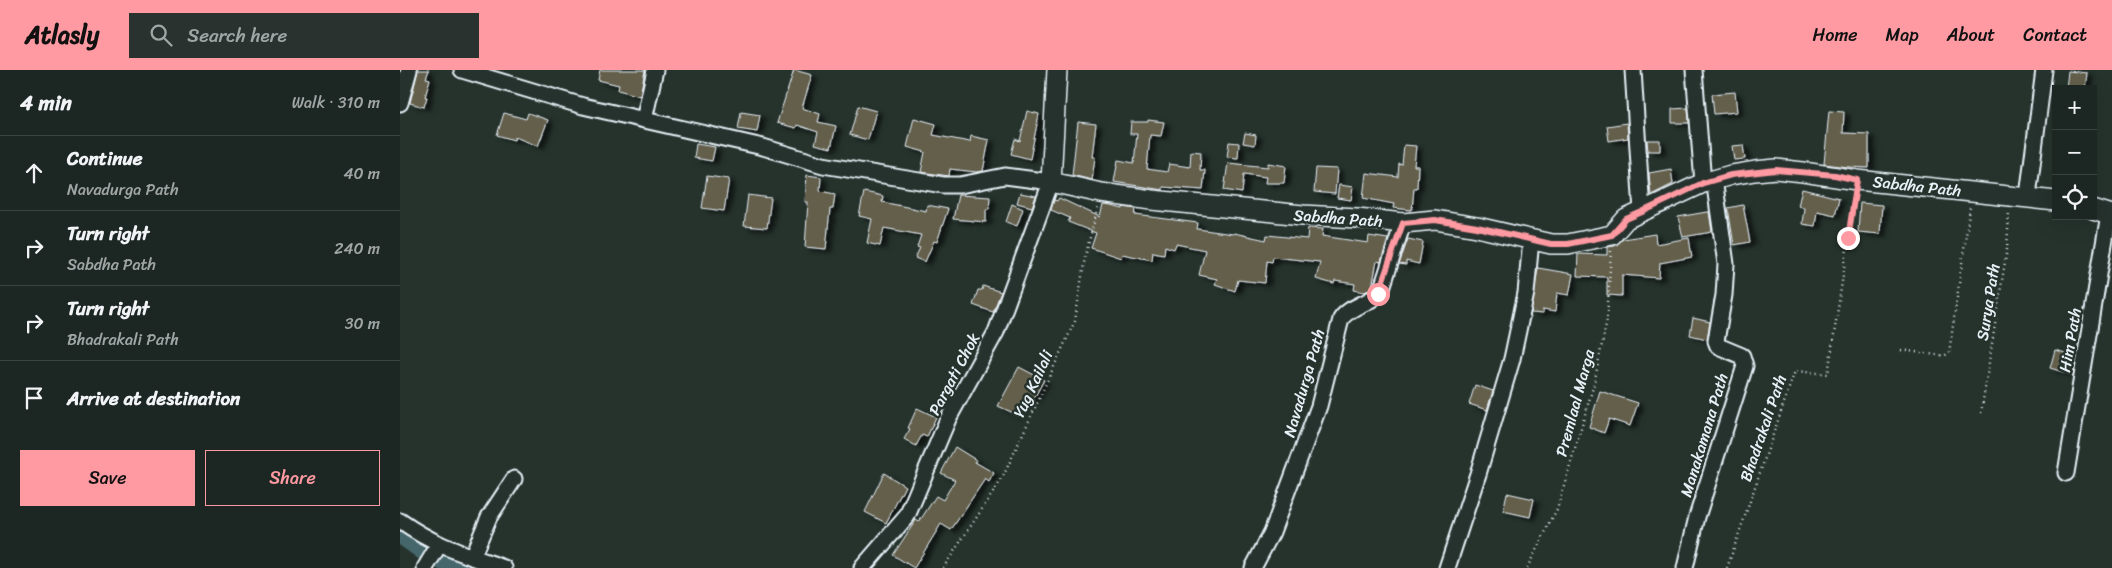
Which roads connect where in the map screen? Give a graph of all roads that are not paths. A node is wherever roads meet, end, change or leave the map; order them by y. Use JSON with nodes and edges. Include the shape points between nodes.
{"nodes":[{"id":1,"x":408,"y":70,"type":"edge"},
{"id":2,"x":462,"y":70,"type":"edge"},
{"id":3,"x":654,"y":70,"type":"edge"},
{"id":4,"x":1057,"y":70,"type":"edge"},
{"id":5,"x":1633,"y":70,"type":"edge"},
{"id":6,"x":1694,"y":70,"type":"edge"},
{"id":7,"x":2044,"y":70,"type":"edge"},
{"id":8,"x":400,"y":103,"type":"edge"},
{"id":9,"x":644,"y":120,"type":"junction"},
{"id":10,"x":1709,"y":181,"type":"junction"},
{"id":11,"x":1051,"y":182,"type":"junction"},
{"id":12,"x":2019,"y":196,"type":"junction"},
{"id":13,"x":2052,"y":200,"type":"edge"},
{"id":14,"x":1642,"y":212,"type":"junction"},
{"id":15,"x":2105,"y":213,"type":"edge"},
{"id":16,"x":1403,"y":223,"type":"junction"},
{"id":17,"x":1531,"y":240,"type":"junction"},
{"id":18,"x":2066,"y":473,"type":"dead end"},
{"id":19,"x":514,"y":480,"type":"dead end"},
{"id":20,"x":400,"y":521,"type":"edge"},
{"id":21,"x":439,"y":545,"type":"junction"},
{"id":22,"x":472,"y":557,"type":"junction"},
{"id":23,"x":425,"y":568,"type":"edge"},
{"id":24,"x":504,"y":568,"type":"edge"},
{"id":25,"x":862,"y":568,"type":"edge"},
{"id":26,"x":1253,"y":568,"type":"edge"},
{"id":27,"x":1447,"y":568,"type":"edge"},
{"id":28,"x":1685,"y":568,"type":"edge"}],
"edges":[{"from":1,"to":8,"type":"street"},
{"from":2,"to":9,"type":"street","via":[[583,106]]},
{"from":3,"to":9,"type":"street"},
{"from":4,"to":11,"type":"street"},
{"from":5,"to":14,"type":"street"},
{"from":6,"to":10,"type":"street"},
{"from":7,"to":12,"type":"street"},
{"from":9,"to":11,"type":"street","via":[[763,147],[823,165],[942,186],[1005,176]]},
{"from":10,"to":12,"type":"street","name":"Sabdha Path","via":[[1755,170],[1776,170]]},
{"from":10,"to":14,"type":"street","name":"Sabdha Path"},
{"from":10,"to":28,"type":"street","name":"Manakamana Path","via":[[1726,264],[1716,340],[1718,346],[1742,356],[1745,366],[1697,517]]},
{"from":11,"to":16,"type":"street","name":"Sabdha Path","via":[[1101,193]]},
{"from":11,"to":25,"type":"street","name":"Pargati Chok","via":[[996,332],[948,419],[907,516]]},
{"from":12,"to":13,"type":"street","name":"Sabdha Path"},
{"from":14,"to":17,"type":"street","name":"Sabdha Path","via":[[1626,219],[1612,235],[1568,244]]},
{"from":15,"to":18,"type":"street","name":"Him Path"},
{"from":16,"to":17,"type":"street","name":"Sabdha Path","via":[[1435,220]]},
{"from":16,"to":26,"type":"street","name":"Navadurga Path","via":[[1381,290],[1375,298],[1346,312],[1341,319],[1319,406],[1272,532]]},
{"from":17,"to":27,"type":"street","via":[[1526,293],[1512,359]]},
{"from":19,"to":22,"type":"street","via":[[489,517]]},
{"from":20,"to":21,"type":"street"},
{"from":21,"to":22,"type":"street"},
{"from":21,"to":23,"type":"street"},
{"from":22,"to":24,"type":"street"}]}
